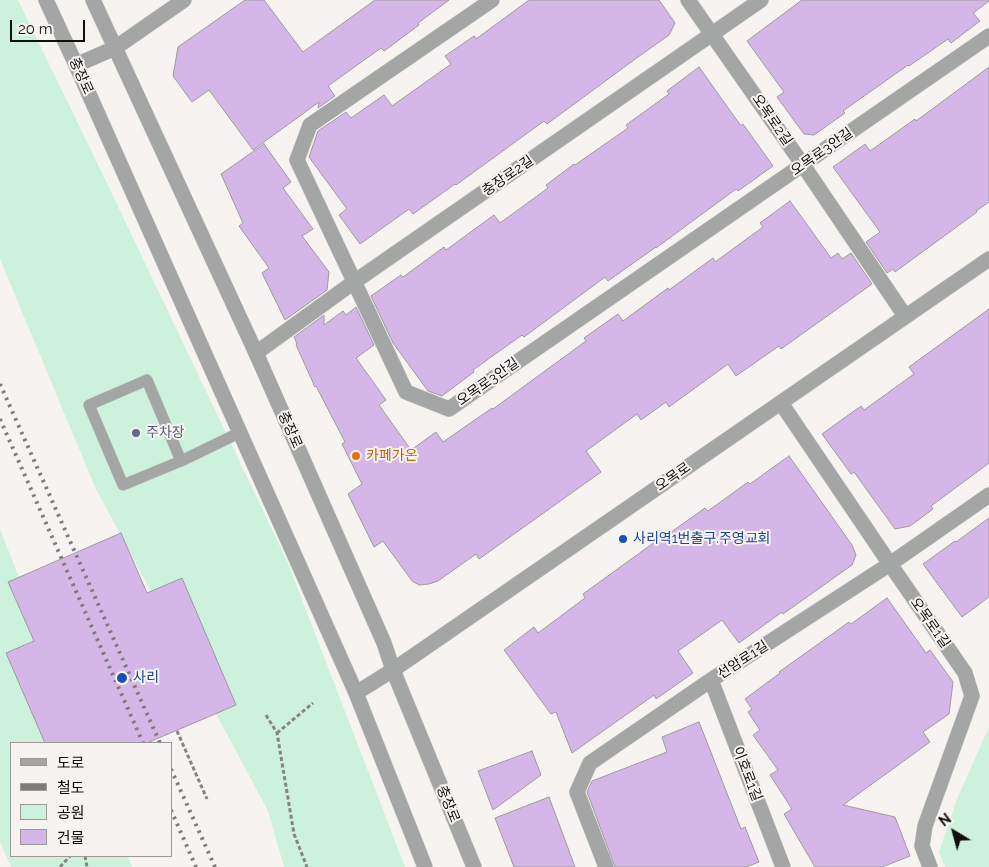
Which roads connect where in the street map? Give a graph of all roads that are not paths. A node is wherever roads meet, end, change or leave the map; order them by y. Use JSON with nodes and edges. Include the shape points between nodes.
{"nodes":[{"id":1,"x":46,"y":0,"type":"edge"},
{"id":2,"x":93,"y":0,"type":"edge"},
{"id":3,"x":184,"y":0,"type":"edge"},
{"id":4,"x":492,"y":0,"type":"edge"},
{"id":5,"x":688,"y":0,"type":"edge"},
{"id":6,"x":762,"y":0,"type":"edge"},
{"id":7,"x":712,"y":34,"type":"junction"},
{"id":8,"x":989,"y":36,"type":"edge"},
{"id":9,"x":115,"y":48,"type":"junction"},
{"id":10,"x":76,"y":65,"type":"junction"},
{"id":11,"x":803,"y":165,"type":"junction"},
{"id":12,"x":989,"y":259,"type":"edge"},
{"id":13,"x":354,"y":282,"type":"junction"},
{"id":14,"x":905,"y":316,"type":"junction"},
{"id":15,"x":256,"y":353,"type":"junction"},
{"id":16,"x":781,"y":402,"type":"junction"},
{"id":17,"x":239,"y":433,"type":"junction"},
{"id":18,"x":181,"y":461,"type":"junction"},
{"id":19,"x":989,"y":495,"type":"edge"},
{"id":20,"x":890,"y":564,"type":"junction"},
{"id":21,"x":393,"y":670,"type":"junction"},
{"id":22,"x":711,"y":680,"type":"junction"},
{"id":23,"x":356,"y":693,"type":"junction"},
{"id":24,"x":425,"y":867,"type":"edge"},
{"id":25,"x":474,"y":867,"type":"edge"},
{"id":26,"x":606,"y":867,"type":"edge"},
{"id":27,"x":783,"y":867,"type":"edge"},
{"id":28,"x":930,"y":867,"type":"edge"}],
"edges":[{"from":1,"to":10,"type":"street","name":"충장로"},
{"from":2,"to":9,"type":"street","name":"충장로"},
{"from":3,"to":9,"type":"street"},
{"from":4,"to":13,"type":"street","name":"오목로3안길","via":[[310,125],[297,160]]},
{"from":5,"to":7,"type":"street","name":"오목로2길"},
{"from":6,"to":7,"type":"street","name":"충장로2길"},
{"from":7,"to":11,"type":"street","name":"오목로2길"},
{"from":7,"to":13,"type":"street","name":"충장로2길"},
{"from":8,"to":11,"type":"street","name":"오목로3안길"},
{"from":9,"to":10,"type":"street"},
{"from":9,"to":15,"type":"street","name":"충장로"},
{"from":10,"to":17,"type":"street","name":"충장로"},
{"from":11,"to":13,"type":"street","name":"오목로3안길","via":[[449,409],[406,392]]},
{"from":11,"to":14,"type":"street","name":"오목로2길"},
{"from":12,"to":14,"type":"street","name":"오목로"},
{"from":13,"to":15,"type":"street","name":"충장로2길"},
{"from":14,"to":16,"type":"street","name":"오목로"},
{"from":15,"to":21,"type":"street","name":"충장로"},
{"from":16,"to":20,"type":"street","name":"오목로1길"},
{"from":16,"to":21,"type":"street","name":"오목로"},
{"from":17,"to":18,"type":"lane"},
{"from":17,"to":23,"type":"street","name":"충장로"},
{"from":18,"to":18,"type":"lane","via":[[123,485],[89,405],[147,380]]},
{"from":19,"to":20,"type":"street","name":"선암로1길"},
{"from":20,"to":22,"type":"street","name":"선암로1길"},
{"from":20,"to":28,"type":"street","name":"오목로1길","via":[[965,673],[972,696],[925,826],[922,846]]},
{"from":21,"to":23,"type":"street","name":"오목로"},
{"from":21,"to":25,"type":"street","name":"충장로"},
{"from":22,"to":26,"type":"street","name":"선암로1길","via":[[590,763],[577,792]]},
{"from":22,"to":27,"type":"street","name":"이호로1길"},
{"from":23,"to":24,"type":"street","name":"충장로"}]}
